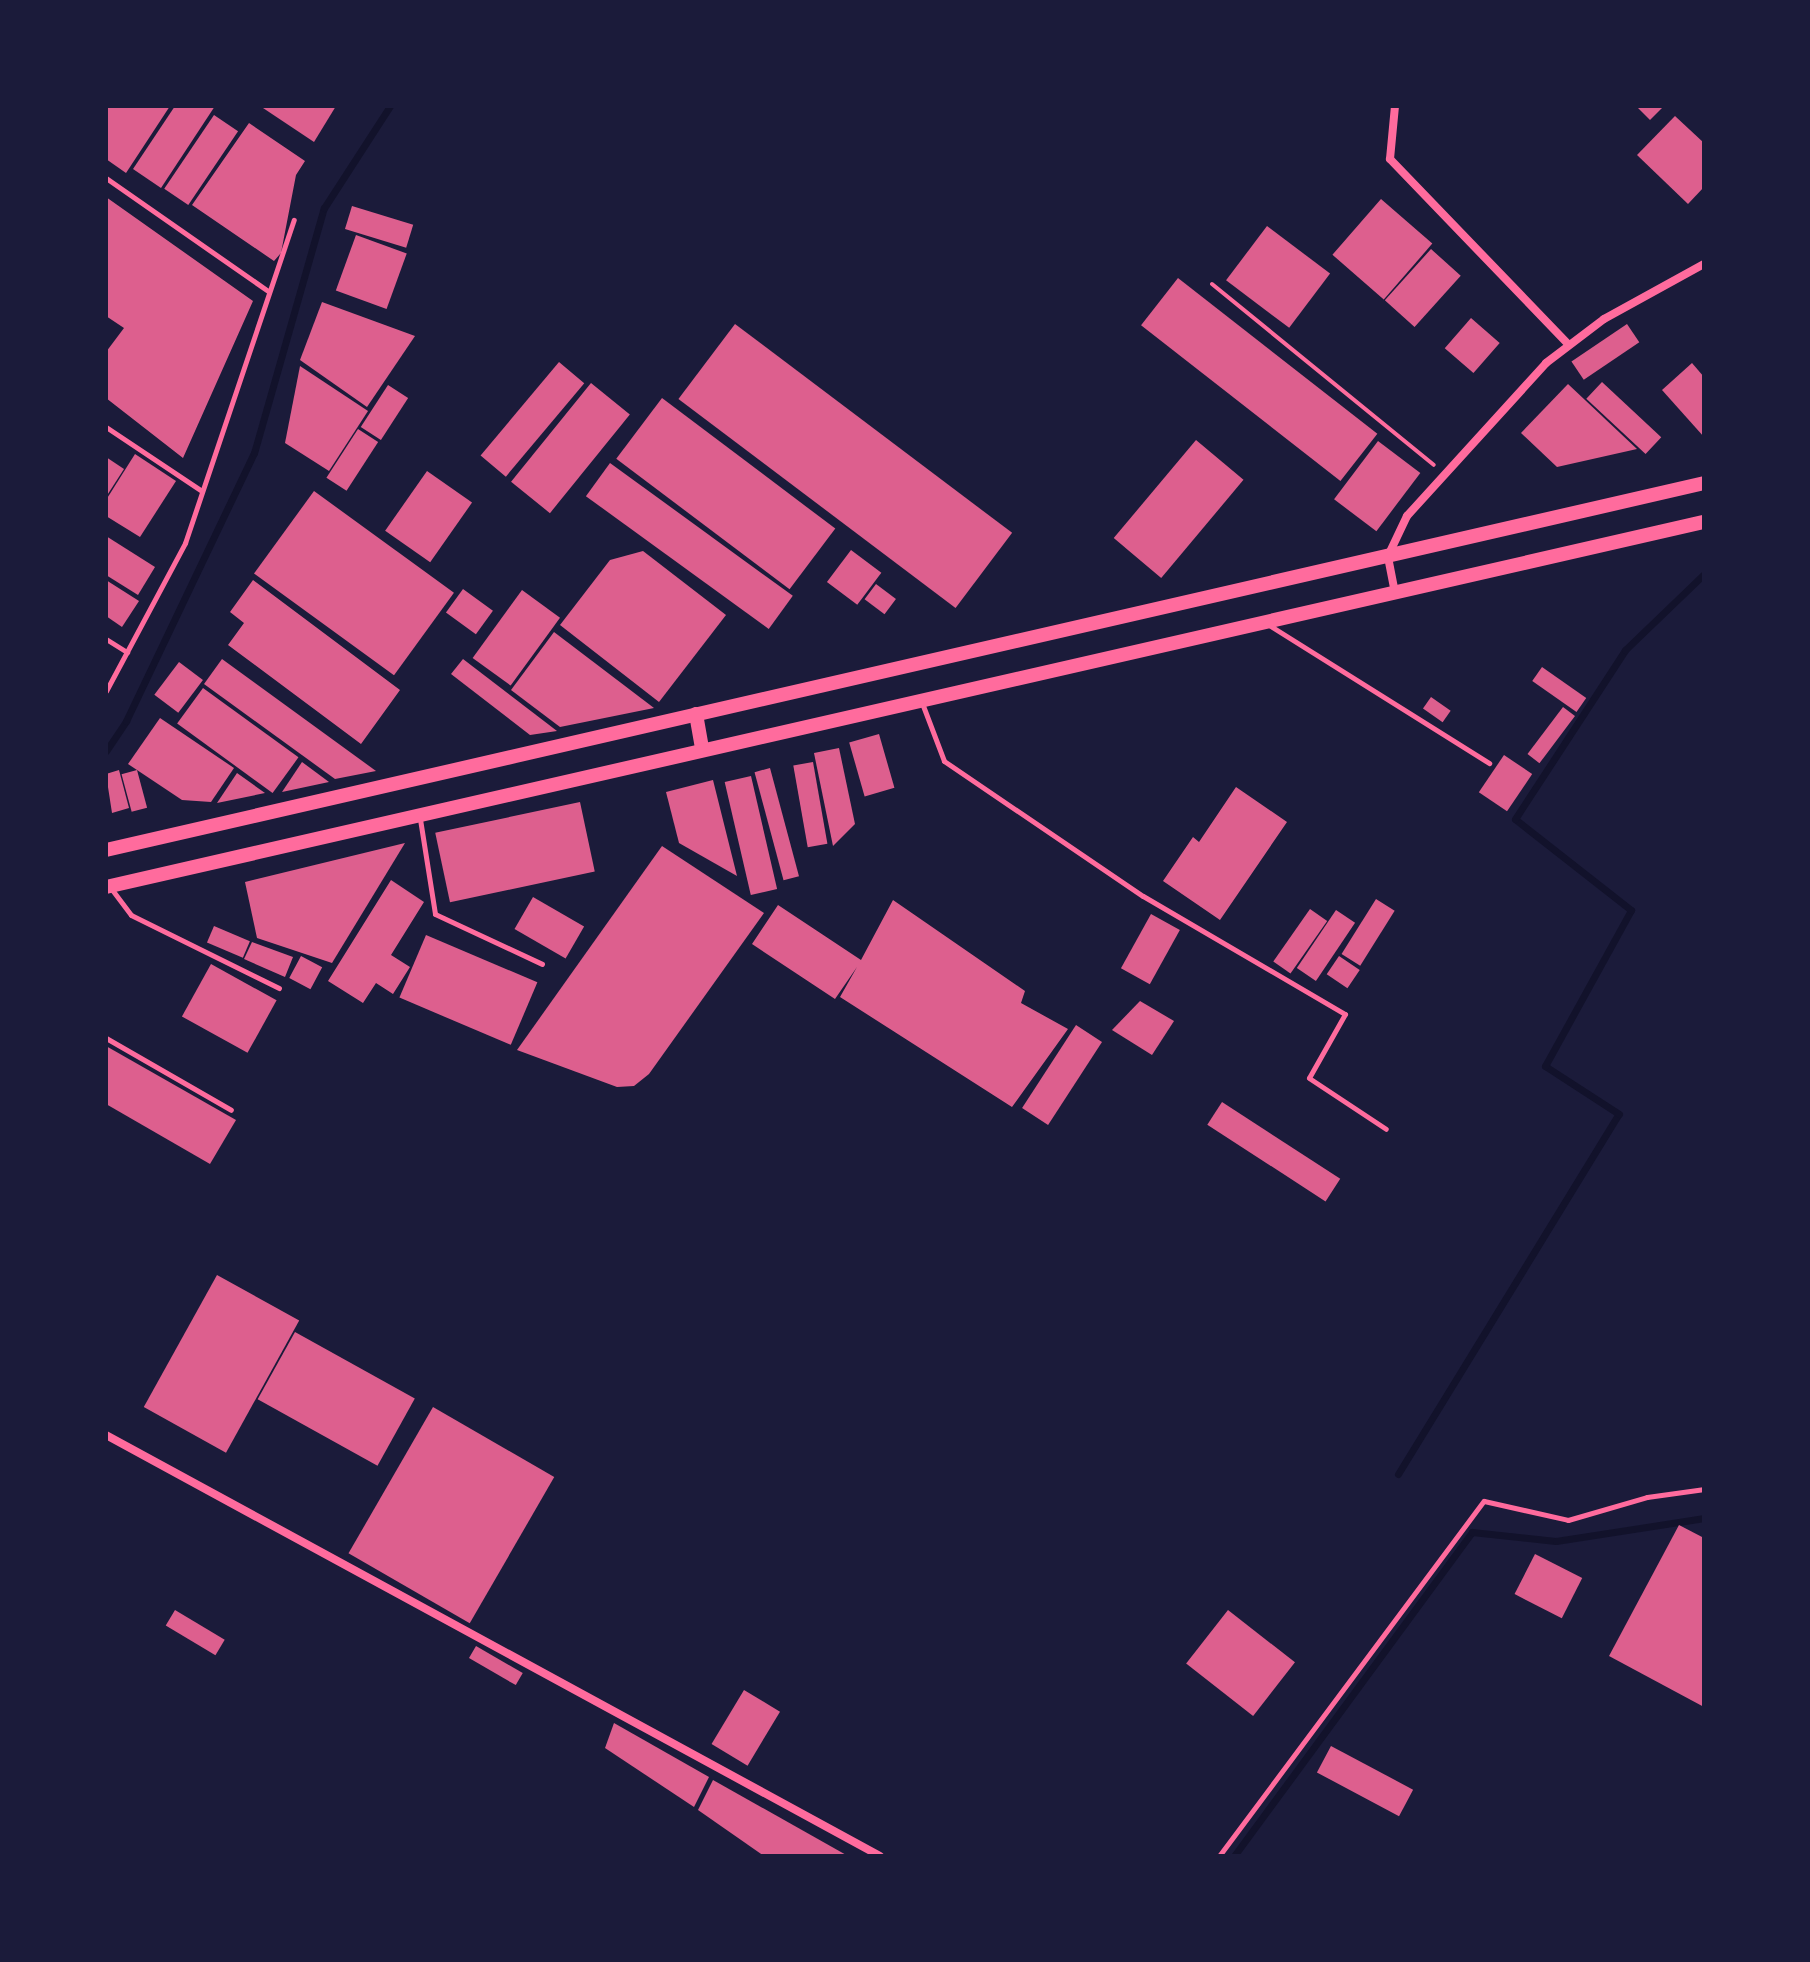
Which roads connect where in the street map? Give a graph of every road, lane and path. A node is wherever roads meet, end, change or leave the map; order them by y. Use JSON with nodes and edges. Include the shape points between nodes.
{"nodes":[{"id":1,"x":1395,"y":106,"type":"edge"},
{"id":2,"x":106,"y":178,"type":"edge"},
{"id":3,"x":294,"y":220,"type":"dead end"},
{"id":4,"x":1704,"y":264,"type":"edge"},
{"id":5,"x":1212,"y":284,"type":"dead end"},
{"id":6,"x":268,"y":291,"type":"junction"},
{"id":7,"x":1567,"y":343,"type":"junction"},
{"id":8,"x":106,"y":427,"type":"edge"},
{"id":9,"x":1446,"y":474,"type":"junction"},
{"id":10,"x":1704,"y":483,"type":"edge"},
{"id":11,"x":202,"y":491,"type":"junction"},
{"id":12,"x":1704,"y":522,"type":"edge"},
{"id":13,"x":1388,"y":556,"type":"junction"},
{"id":14,"x":1395,"y":594,"type":"junction"},
{"id":15,"x":1265,"y":623,"type":"junction"},
{"id":16,"x":106,"y":639,"type":"edge"},
{"id":17,"x":127,"y":652,"type":"junction"},
{"id":18,"x":106,"y":691,"type":"edge"},
{"id":19,"x":921,"y":700,"type":"junction"},
{"id":20,"x":696,"y":714,"type":"junction"},
{"id":21,"x":702,"y":749,"type":"junction"},
{"id":22,"x":1489,"y":763,"type":"dead end"},
{"id":23,"x":419,"y":814,"type":"junction"},
{"id":24,"x":106,"y":850,"type":"edge"},
{"id":25,"x":108,"y":886,"type":"edge"},
{"id":26,"x":542,"y":964,"type":"dead end"},
{"id":27,"x":279,"y":988,"type":"dead end"},
{"id":28,"x":106,"y":1038,"type":"edge"},
{"id":29,"x":231,"y":1110,"type":"dead end"},
{"id":30,"x":1386,"y":1129,"type":"dead end"},
{"id":31,"x":106,"y":1435,"type":"edge"},
{"id":32,"x":1704,"y":1489,"type":"edge"},
{"id":33,"x":880,"y":1856,"type":"edge"},
{"id":34,"x":1219,"y":1856,"type":"edge"}],
"edges":[{"from":1,"to":7,"type":"street","via":[[1390,159]]},
{"from":2,"to":6,"type":"lane"},
{"from":3,"to":6,"type":"lane"},
{"from":4,"to":7,"type":"street"},
{"from":5,"to":9,"type":"path"},
{"from":6,"to":11,"type":"lane"},
{"from":7,"to":9,"type":"street"},
{"from":8,"to":11,"type":"lane"},
{"from":9,"to":13,"type":"street","via":[[1407,516]]},
{"from":10,"to":13,"type":"main road"},
{"from":11,"to":17,"type":"lane","via":[[185,543]]},
{"from":12,"to":14,"type":"main road"},
{"from":13,"to":14,"type":"street"},
{"from":13,"to":20,"type":"main road"},
{"from":14,"to":15,"type":"main road"},
{"from":15,"to":19,"type":"main road"},
{"from":15,"to":22,"type":"lane"},
{"from":16,"to":17,"type":"lane"},
{"from":17,"to":18,"type":"lane"},
{"from":19,"to":21,"type":"main road"},
{"from":19,"to":30,"type":"lane","via":[[944,761],[1143,896],[1345,1014],[1309,1078]]},
{"from":20,"to":21,"type":"main road"},
{"from":20,"to":24,"type":"main road"},
{"from":21,"to":23,"type":"main road"},
{"from":23,"to":25,"type":"main road"},
{"from":23,"to":26,"type":"lane","via":[[435,914]]},
{"from":25,"to":27,"type":"lane","via":[[131,915]]},
{"from":28,"to":29,"type":"lane"},
{"from":31,"to":33,"type":"street"},
{"from":32,"to":34,"type":"lane","via":[[1647,1497],[1568,1520],[1484,1501]]}]}
